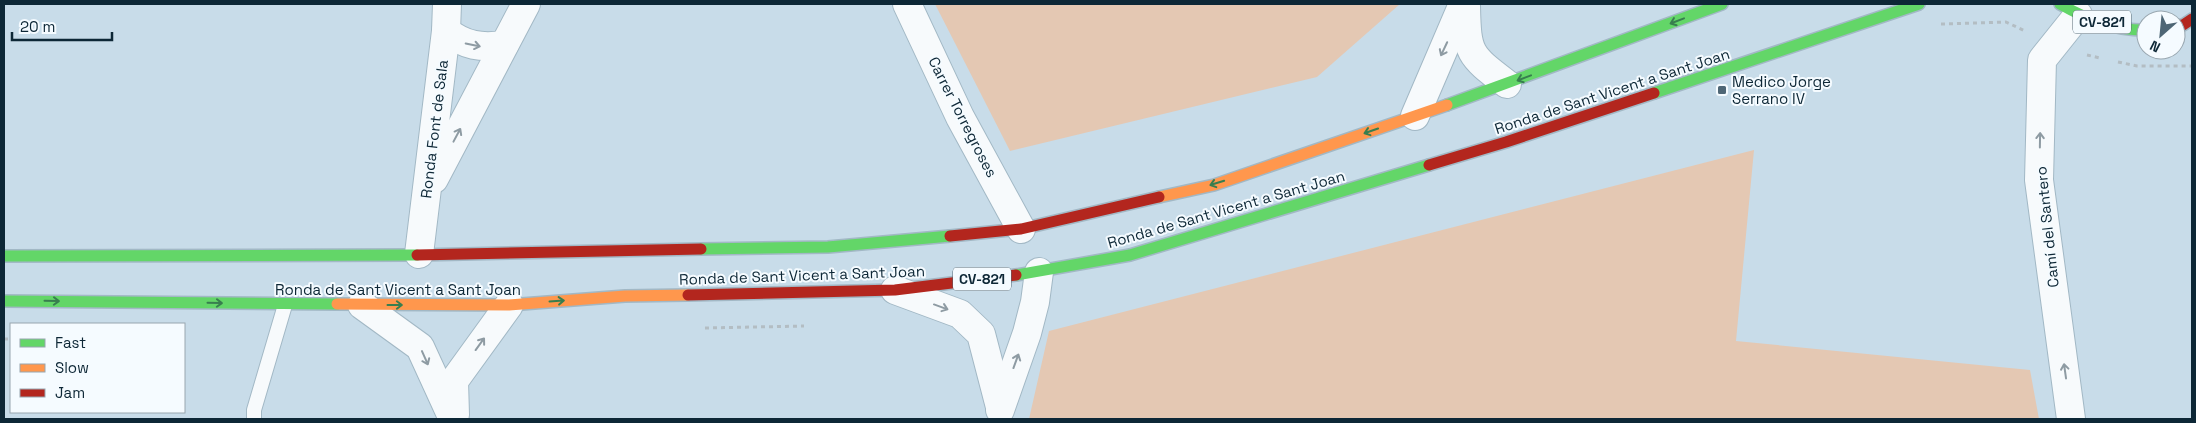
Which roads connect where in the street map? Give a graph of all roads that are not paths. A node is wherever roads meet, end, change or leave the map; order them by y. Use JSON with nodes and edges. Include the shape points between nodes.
{"nodes":[{"id":1,"x":447,"y":4,"type":"edge"},
{"id":2,"x":526,"y":4,"type":"edge"},
{"id":3,"x":907,"y":4,"type":"edge"},
{"id":4,"x":1464,"y":4,"type":"edge"},
{"id":5,"x":1722,"y":4,"type":"edge"},
{"id":6,"x":1919,"y":4,"type":"edge"},
{"id":7,"x":2069,"y":10,"type":"edge"},
{"id":8,"x":446,"y":31,"type":"junction"},
{"id":9,"x":2136,"y":31,"type":"edge"},
{"id":10,"x":504,"y":45,"type":"junction"},
{"id":11,"x":1507,"y":84,"type":"junction"},
{"id":12,"x":1415,"y":116,"type":"junction"},
{"id":13,"x":426,"y":194,"type":"junction"},
{"id":14,"x":1021,"y":230,"type":"junction"},
{"id":15,"x":419,"y":254,"type":"junction"},
{"id":16,"x":4,"y":256,"type":"edge"},
{"id":17,"x":1039,"y":272,"type":"junction"},
{"id":18,"x":895,"y":290,"type":"junction"},
{"id":19,"x":4,"y":301,"type":"edge"},
{"id":20,"x":285,"y":304,"type":"junction"},
{"id":21,"x":362,"y":305,"type":"junction"},
{"id":22,"x":509,"y":305,"type":"junction"},
{"id":23,"x":999,"y":413,"type":"edge"},
{"id":24,"x":254,"y":419,"type":"edge"},
{"id":25,"x":454,"y":419,"type":"edge"},
{"id":26,"x":2071,"y":419,"type":"edge"}],
"edges":[{"from":1,"to":8,"type":"street","name":"Ronda Font de Sala"},
{"from":2,"to":10,"type":"street"},
{"from":3,"to":14,"type":"street","name":"Carrer Torregroses","via":[[960,117]]},
{"from":4,"to":11,"type":"street","via":[[1466,40],[1477,62]]},
{"from":4,"to":12,"type":"street","one_way":true},
{"from":5,"to":11,"type":"main road","name":"Ronda de Sant Vicent a Sant Joan","one_way":true},
{"from":6,"to":17,"type":"main road","name":"Ronda de Sant Vicent a Sant Joan","number":"CV-821","via":[[1506,142],[1130,255]]},
{"from":7,"to":9,"type":"main road","number":"CV-821"},
{"from":26,"to":7,"type":"street","name":"Camí del Santero","one_way":true,"via":[[2040,170],[2042,60]]},
{"from":8,"to":10,"type":"street","one_way":true,"via":[[470,46]]},
{"from":8,"to":13,"type":"street","name":"Ronda Font de Sala"},
{"from":13,"to":10,"type":"street","one_way":true},
{"from":11,"to":12,"type":"main road","name":"Ronda de Sant Vicent a Sant Joan"},
{"from":12,"to":14,"type":"main road","name":"Ronda de Sant Vicent a Sant Joan","one_way":true,"via":[[1214,185]]},
{"from":13,"to":15,"type":"street","name":"Ronda Font de Sala"},
{"from":14,"to":15,"type":"main road","name":"Ronda de Sant Vicent a Sant Joan","via":[[828,247]]},
{"from":15,"to":16,"type":"main road","name":"Ronda de Sant Vicent a Sant Joan"},
{"from":17,"to":18,"type":"main road","name":"Ronda de Sant Vicent a Sant Joan","number":"CV-821"},
{"from":23,"to":17,"type":"street","one_way":true,"via":[[1027,333]]},
{"from":22,"to":18,"type":"main road","name":"Ronda de Sant Vicent a Sant Joan","number":"CV-821","one_way":true,"via":[[625,296]]},
{"from":18,"to":23,"type":"street","one_way":true,"via":[[960,314],[981,334]]},
{"from":19,"to":20,"type":"main road","name":"Ronda de Sant Vicent a Sant Joan","number":"CV-821","one_way":true},
{"from":20,"to":21,"type":"main road","name":"Ronda de Sant Vicent a Sant Joan","number":"CV-821"},
{"from":20,"to":24,"type":"lane"},
{"from":21,"to":22,"type":"main road","name":"Ronda de Sant Vicent a Sant Joan","number":"CV-821","one_way":true},
{"from":21,"to":25,"type":"street","one_way":true,"via":[[420,347]]},
{"from":25,"to":22,"type":"street","one_way":true,"via":[[454,381]]}]}
